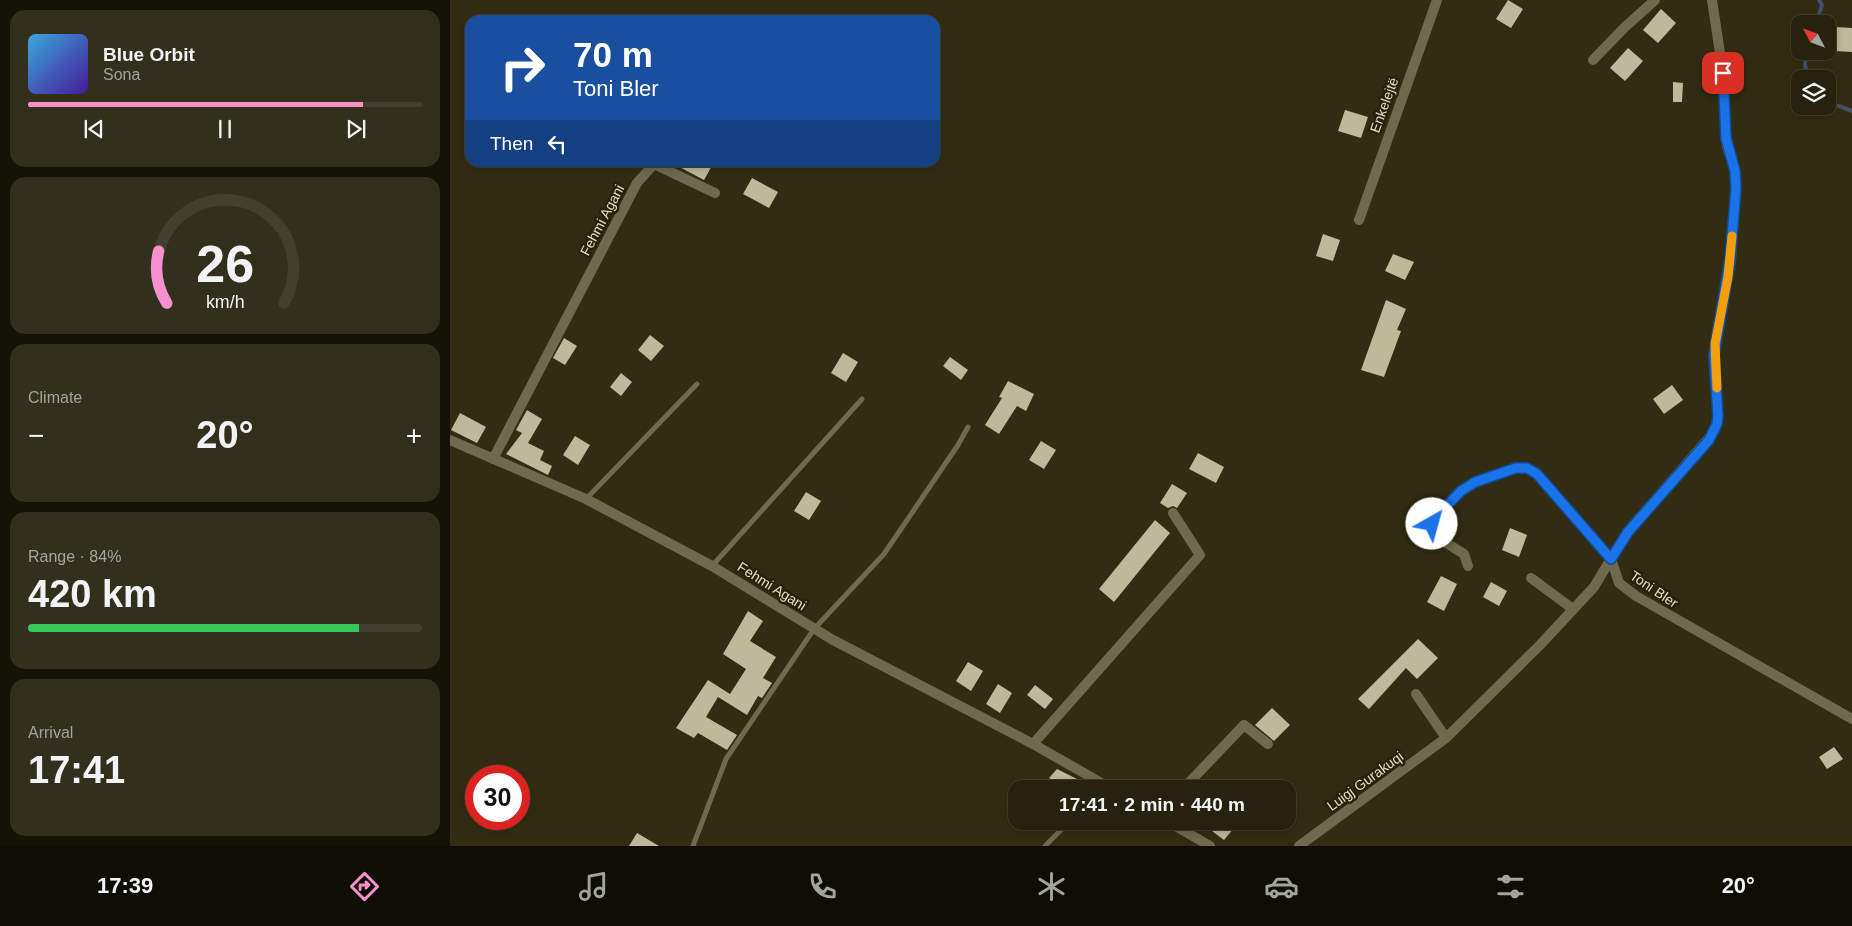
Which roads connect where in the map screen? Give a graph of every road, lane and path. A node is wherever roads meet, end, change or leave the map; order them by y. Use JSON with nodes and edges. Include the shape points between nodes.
{"nodes":[{"id":1,"x":1437,"y":0,"type":"edge"},
{"id":2,"x":1655,"y":0,"type":"edge"},
{"id":3,"x":1712,"y":0,"type":"edge"},
{"id":4,"x":1593,"y":60,"type":"dead end"},
{"id":5,"x":651,"y":167,"type":"edge"},
{"id":6,"x":660,"y":167,"type":"edge"},
{"id":7,"x":715,"y":193,"type":"dead end"},
{"id":8,"x":1359,"y":220,"type":"dead end"},
{"id":9,"x":697,"y":384,"type":"dead end"},
{"id":10,"x":862,"y":399,"type":"dead end"},
{"id":11,"x":968,"y":426,"type":"dead end"},
{"id":12,"x":450,"y":440,"type":"edge"},
{"id":13,"x":493,"y":459,"type":"junction"},
{"id":14,"x":586,"y":499,"type":"junction"},
{"id":15,"x":1173,"y":513,"type":"dead end"},
{"id":16,"x":1611,"y":559,"type":"junction"},
{"id":17,"x":712,"y":566,"type":"junction"},
{"id":18,"x":1468,"y":566,"type":"dead end"},
{"id":19,"x":1531,"y":578,"type":"dead end"},
{"id":20,"x":1600,"y":579,"type":"junction"},
{"id":21,"x":1619,"y":583,"type":"junction"},
{"id":22,"x":1573,"y":609,"type":"junction"},
{"id":23,"x":814,"y":629,"type":"junction"},
{"id":24,"x":1416,"y":694,"type":"dead end"},
{"id":25,"x":1852,"y":719,"type":"edge"},
{"id":26,"x":1446,"y":738,"type":"junction"},
{"id":27,"x":1033,"y":744,"type":"junction"},
{"id":28,"x":1268,"y":744,"type":"dead end"},
{"id":29,"x":1094,"y":780,"type":"edge"},
{"id":30,"x":1191,"y":780,"type":"edge"},
{"id":31,"x":1061,"y":830,"type":"edge"},
{"id":32,"x":1182,"y":830,"type":"edge"},
{"id":33,"x":693,"y":846,"type":"edge"},
{"id":34,"x":1045,"y":846,"type":"edge"},
{"id":35,"x":1210,"y":846,"type":"edge"},
{"id":36,"x":1300,"y":846,"type":"edge"}],
"edges":[{"from":1,"to":8,"type":"street","name":"Enkelejtë"},
{"from":2,"to":4,"type":"street"},
{"from":3,"to":16,"type":"street","name":"Luigj Gurakuqi","via":[[1723,73],[1727,147],[1735,171],[1736,189],[1730,260],[1714,355],[1718,416],[1709,440],[1633,525]]},
{"from":5,"to":13,"type":"street","name":"Fehmi Agani","via":[[637,183]]},
{"from":6,"to":7,"type":"street","name":"Fehmi Agani"},
{"from":9,"to":14,"type":"lane"},
{"from":10,"to":17,"type":"lane"},
{"from":11,"to":23,"type":"lane","via":[[958,446],[884,554]]},
{"from":12,"to":13,"type":"street","name":"Fehmi Agani"},
{"from":13,"to":14,"type":"street","name":"Fehmi Agani"},
{"from":14,"to":17,"type":"street","name":"Fehmi Agani"},
{"from":15,"to":27,"type":"street","via":[[1200,555]]},
{"from":16,"to":18,"type":"street","name":"Toni Bler","via":[[1537,474],[1521,467],[1467,487],[1433,521],[1435,536],[1464,554]]},
{"from":16,"to":20,"type":"street","name":"Luigj Gurakuqi"},
{"from":16,"to":21,"type":"street","name":"Toni Bler"},
{"from":17,"to":23,"type":"street","name":"Fehmi Agani"},
{"from":19,"to":22,"type":"street"},
{"from":20,"to":21,"type":"street"},
{"from":20,"to":22,"type":"street","name":"Luigj Gurakuqi"},
{"from":21,"to":25,"type":"street","name":"Toni Bler","via":[[1645,602]]},
{"from":22,"to":26,"type":"street","name":"Luigj Gurakuqi"},
{"from":23,"to":27,"type":"street","name":"Fehmi Agani"},
{"from":23,"to":33,"type":"lane","via":[[726,759]]},
{"from":24,"to":26,"type":"street"},
{"from":26,"to":36,"type":"street","name":"Luigj Gurakuqi"},
{"from":27,"to":29,"type":"street","name":"Fehmi Agani"},
{"from":28,"to":30,"type":"street","via":[[1244,724]]},
{"from":31,"to":34,"type":"lane"},
{"from":32,"to":35,"type":"street"}]}
